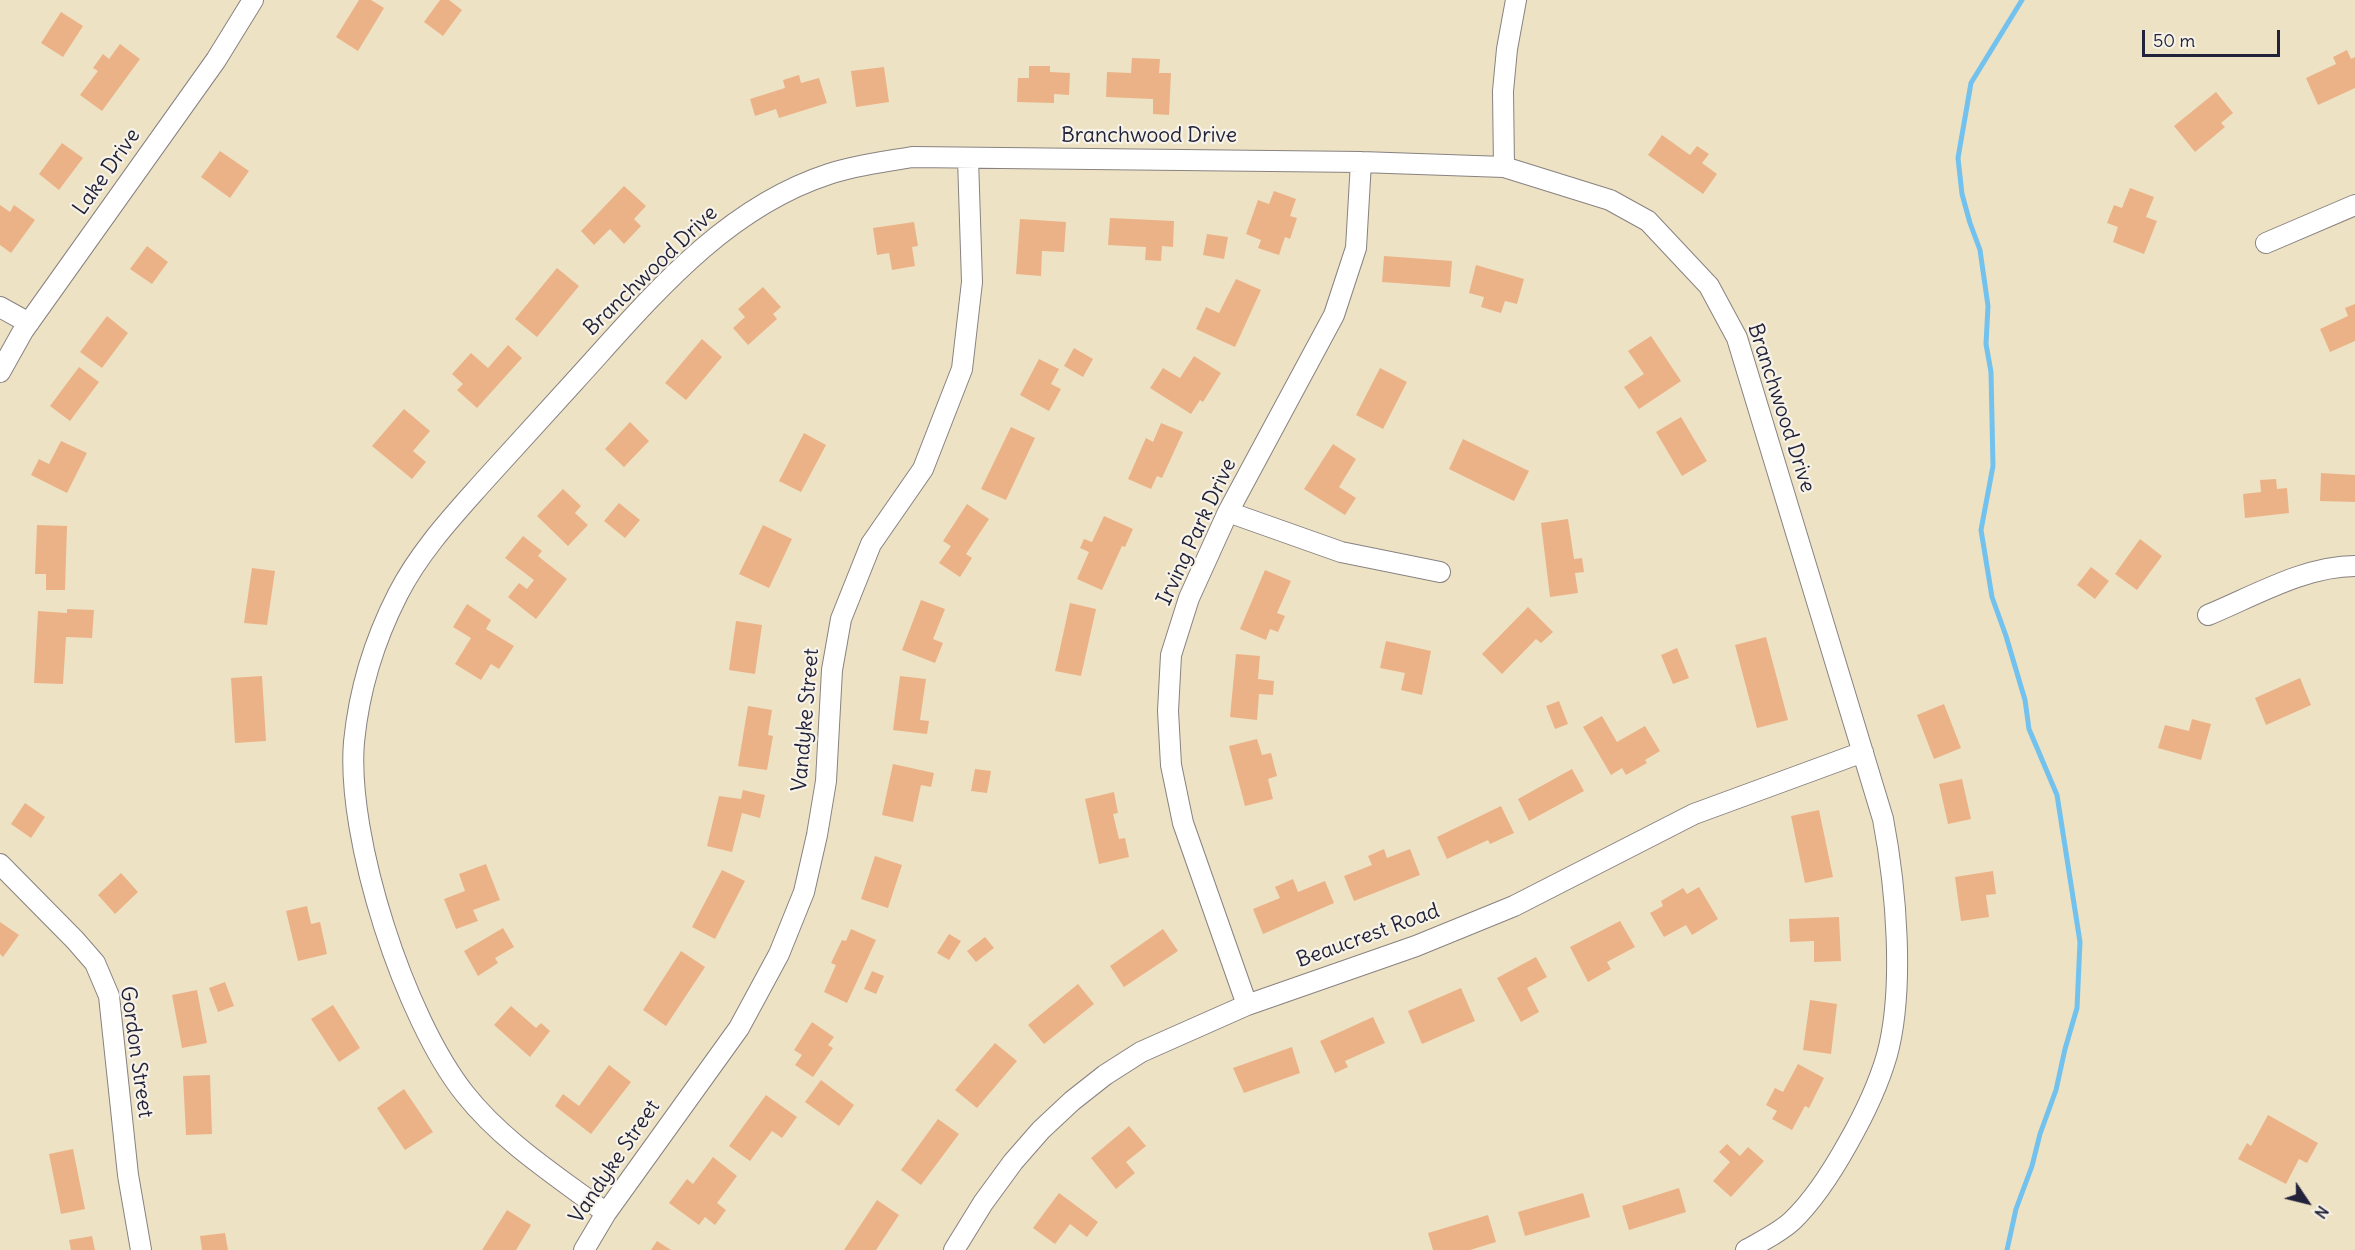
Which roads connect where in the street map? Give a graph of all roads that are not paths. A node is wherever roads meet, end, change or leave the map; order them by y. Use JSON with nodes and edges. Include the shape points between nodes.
{"nodes":[{"id":1,"x":253,"y":0,"type":"edge"},
{"id":2,"x":1516,"y":0,"type":"edge"},
{"id":3,"x":968,"y":159,"type":"junction"},
{"id":4,"x":1361,"y":162,"type":"junction"},
{"id":5,"x":1504,"y":167,"type":"junction"},
{"id":6,"x":2355,"y":205,"type":"edge"},
{"id":7,"x":2266,"y":243,"type":"dead end"},
{"id":8,"x":0,"y":307,"type":"edge"},
{"id":9,"x":29,"y":323,"type":"junction"},
{"id":10,"x":0,"y":372,"type":"edge"},
{"id":11,"x":1228,"y":512,"type":"junction"},
{"id":12,"x":2355,"y":566,"type":"edge"},
{"id":13,"x":1440,"y":572,"type":"dead end"},
{"id":14,"x":2208,"y":615,"type":"dead end"},
{"id":15,"x":1863,"y":752,"type":"junction"},
{"id":16,"x":0,"y":864,"type":"edge"},
{"id":17,"x":1247,"y":1005,"type":"junction"},
{"id":18,"x":606,"y":1213,"type":"junction"},
{"id":19,"x":141,"y":1250,"type":"edge"},
{"id":20,"x":584,"y":1250,"type":"edge"},
{"id":21,"x":954,"y":1250,"type":"edge"},
{"id":22,"x":1746,"y":1250,"type":"edge"}],
"edges":[{"from":1,"to":9,"type":"street","name":"Lake Drive","via":[[216,60]]},
{"from":2,"to":5,"type":"street","via":[[1503,91]]},
{"from":3,"to":4,"type":"street","name":"Branchwood Drive"},
{"from":3,"to":18,"type":"street","name":"Vandyke Street","via":[[972,282],[962,369],[922,469],[871,544],[841,619],[832,670],[826,781],[804,892],[779,954],[739,1028]]},
{"from":3,"to":18,"type":"street","name":"Branchwood Drive","via":[[912,157],[829,174],[760,205],[706,245],[634,316],[447,523],[399,592],[368,670],[354,745],[359,820],[369,870],[407,991],[445,1066],[487,1119]]},
{"from":4,"to":5,"type":"street","name":"Branchwood Drive"},
{"from":4,"to":11,"type":"street","name":"Irving Park Drive","via":[[1356,248],[1334,315]]},
{"from":5,"to":15,"type":"street","name":"Branchwood Drive","via":[[1610,200],[1648,221],[1709,286],[1737,338]]},
{"from":6,"to":7,"type":"street"},
{"from":8,"to":9,"type":"street"},
{"from":9,"to":10,"type":"street","name":"Lake Drive"},
{"from":11,"to":13,"type":"street","via":[[1341,552]]},
{"from":11,"to":17,"type":"street","name":"Irving Park Drive","via":[[1189,598],[1171,655],[1168,711],[1171,765],[1183,823]]},
{"from":12,"to":14,"type":"street","via":[[2313,571]]},
{"from":15,"to":17,"type":"street","name":"Beaucrest Road","via":[[1694,814],[1503,911]]},
{"from":15,"to":22,"type":"street","name":"Branchwood Drive","via":[[1883,819],[1895,910],[1896,978],[1887,1053],[1877,1085],[1839,1161],[1809,1202],[1785,1226]]},
{"from":16,"to":19,"type":"street","name":"Gordon Street","via":[[95,963],[109,996],[128,1175]]},
{"from":17,"to":21,"type":"street","name":"Beaucrest Road","via":[[1141,1052],[1072,1101],[1013,1162]]},
{"from":18,"to":20,"type":"street","name":"Vandyke Street"}]}
